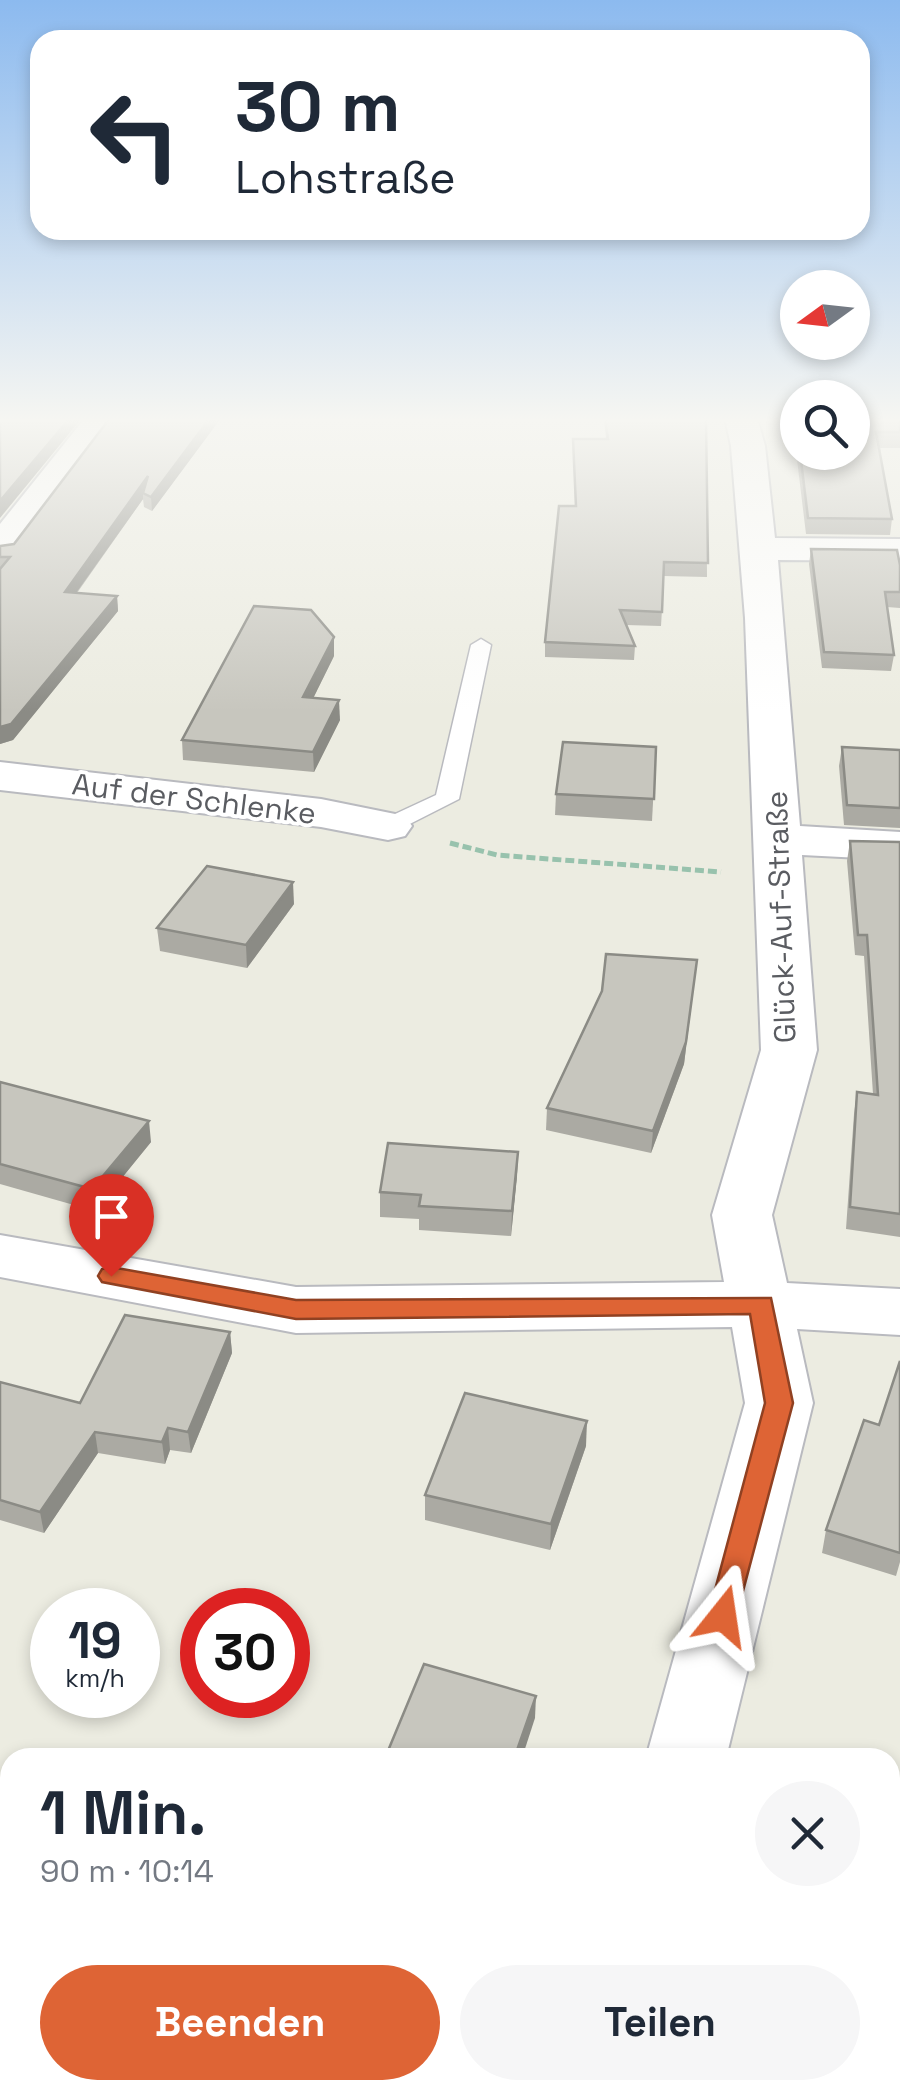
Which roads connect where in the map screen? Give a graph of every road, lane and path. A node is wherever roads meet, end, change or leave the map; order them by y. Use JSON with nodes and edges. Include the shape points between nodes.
{"nodes":[{"id":1,"x":25,"y":516,"type":"edge"},
{"id":2,"x":755,"y":516,"type":"edge"},
{"id":3,"x":0,"y":548,"type":"edge"},
{"id":4,"x":759,"y":549,"type":"junction"},
{"id":5,"x":900,"y":550,"type":"edge"},
{"id":6,"x":481,"y":646,"type":"dead end"},
{"id":7,"x":0,"y":776,"type":"edge"},
{"id":8,"x":388,"y":826,"type":"junction"},
{"id":9,"x":900,"y":846,"type":"edge"},
{"id":10,"x":780,"y":858,"type":"junction"},
{"id":11,"x":0,"y":1256,"type":"edge"},
{"id":12,"x":762,"y":1304,"type":"junction"},
{"id":13,"x":900,"y":1312,"type":"edge"},
{"id":14,"x":689,"y":1748,"type":"edge"}],
"edges":[{"from":1,"to":3,"type":"street"},
{"from":2,"to":4,"type":"street","name":"Glück-Auf-Straße"},
{"from":4,"to":5,"type":"street"},
{"from":4,"to":10,"type":"street","name":"Glück-Auf-Straße"},
{"from":6,"to":8,"type":"lane","via":[[447,799]]},
{"from":7,"to":8,"type":"street","name":"Auf der Schlenke"},
{"from":8,"to":10,"type":"path","via":[[496,855]]},
{"from":9,"to":10,"type":"street"},
{"from":10,"to":12,"type":"street","name":"Glück-Auf-Straße","via":[[789,1050],[742,1216]]},
{"from":11,"to":12,"type":"street","via":[[296,1310]]},
{"from":12,"to":13,"type":"street"},
{"from":12,"to":14,"type":"street","name":"Glück-Auf-Straße","via":[[779,1403]]}]}
